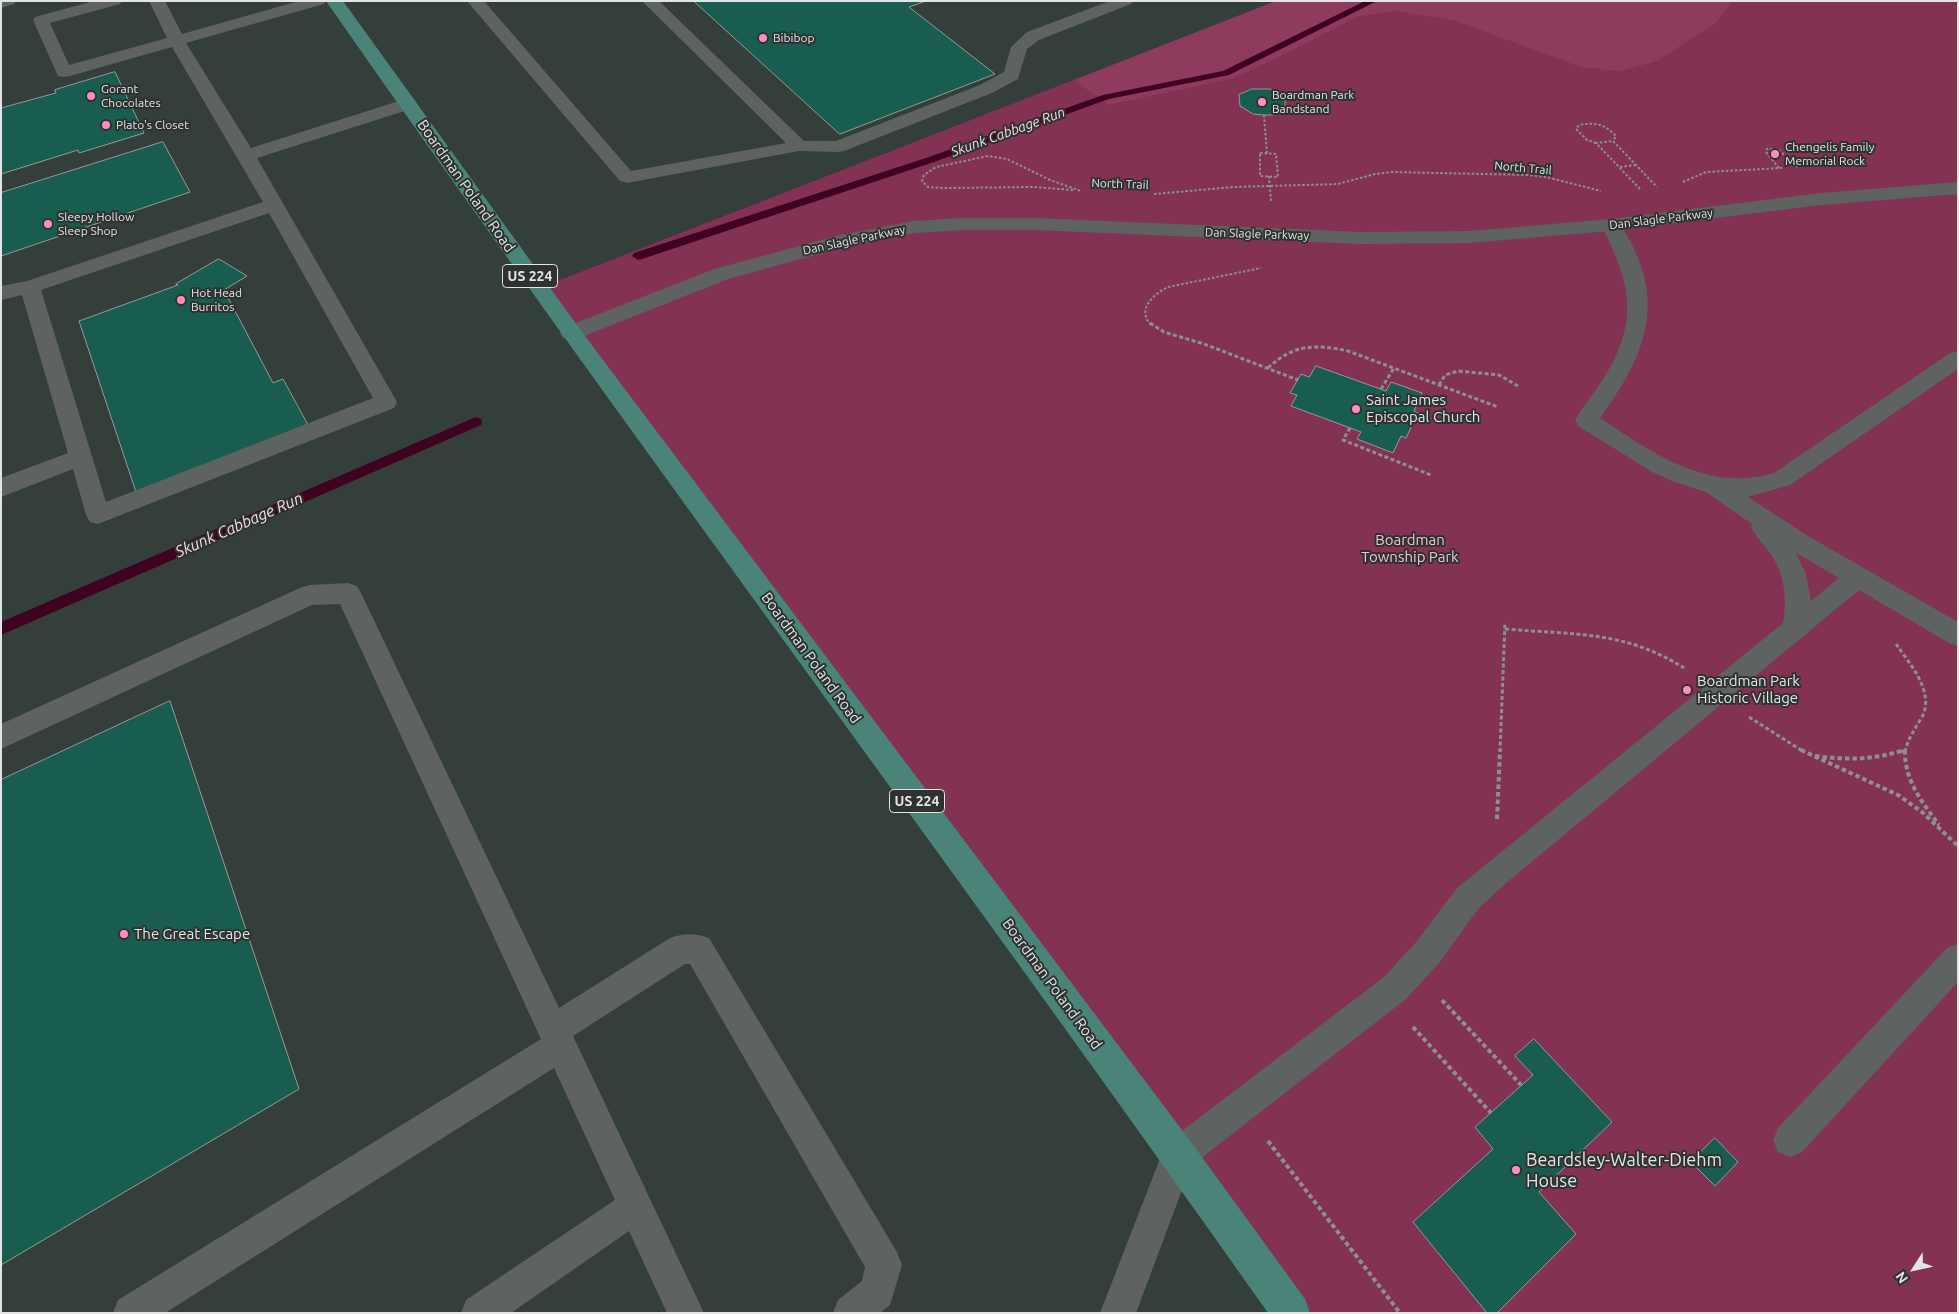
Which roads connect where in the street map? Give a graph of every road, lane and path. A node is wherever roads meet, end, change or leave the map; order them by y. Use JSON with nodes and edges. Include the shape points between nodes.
{"nodes":[{"id":1,"x":8,"y":1,"type":"edge"},
{"id":2,"x":114,"y":1,"type":"edge"},
{"id":3,"x":157,"y":1,"type":"edge"},
{"id":4,"x":318,"y":1,"type":"edge"},
{"id":5,"x":334,"y":1,"type":"edge"},
{"id":6,"x":475,"y":1,"type":"edge"},
{"id":7,"x":650,"y":1,"type":"edge"},
{"id":8,"x":1125,"y":1,"type":"edge"},
{"id":9,"x":1,"y":3,"type":"edge"},
{"id":10,"x":177,"y":41,"type":"junction"},
{"id":11,"x":408,"y":104,"type":"junction"},
{"id":12,"x":1264,"y":115,"type":"dead end"},
{"id":13,"x":1613,"y":141,"type":"junction"},
{"id":14,"x":1596,"y":143,"type":"junction"},
{"id":15,"x":799,"y":146,"type":"junction"},
{"id":16,"x":1268,"y":154,"type":"junction"},
{"id":17,"x":246,"y":155,"type":"junction"},
{"id":18,"x":1636,"y":165,"type":"junction"},
{"id":19,"x":1805,"y":166,"type":"dead end"},
{"id":20,"x":1619,"y":167,"type":"junction"},
{"id":21,"x":1797,"y":167,"type":"junction"},
{"id":22,"x":1779,"y":168,"type":"junction"},
{"id":23,"x":1269,"y":176,"type":"junction"},
{"id":24,"x":1680,"y":184,"type":"dead end"},
{"id":25,"x":1271,"y":186,"type":"junction"},
{"id":26,"x":1958,"y":188,"type":"edge"},
{"id":27,"x":1081,"y":191,"type":"joint"},
{"id":28,"x":1602,"y":191,"type":"dead end"},
{"id":29,"x":1642,"y":191,"type":"dead end"},
{"id":30,"x":1663,"y":193,"type":"dead end"},
{"id":31,"x":1148,"y":194,"type":"dead end"},
{"id":32,"x":1271,"y":203,"type":"dead end"},
{"id":33,"x":275,"y":205,"type":"junction"},
{"id":34,"x":1611,"y":225,"type":"junction"},
{"id":35,"x":1267,"y":265,"type":"dead end"},
{"id":36,"x":30,"y":287,"type":"junction"},
{"id":37,"x":1,"y":293,"type":"edge"},
{"id":38,"x":571,"y":333,"type":"junction"},
{"id":39,"x":1958,"y":358,"type":"edge"},
{"id":40,"x":1268,"y":368,"type":"junction"},
{"id":41,"x":1394,"y":368,"type":"junction"},
{"id":42,"x":1298,"y":380,"type":"dead end"},
{"id":43,"x":1439,"y":385,"type":"junction"},
{"id":44,"x":1518,"y":386,"type":"dead end"},
{"id":45,"x":1381,"y":389,"type":"dead end"},
{"id":46,"x":1498,"y":407,"type":"dead end"},
{"id":47,"x":1350,"y":428,"type":"dead end"},
{"id":48,"x":81,"y":458,"type":"junction"},
{"id":49,"x":1432,"y":475,"type":"dead end"},
{"id":50,"x":1714,"y":486,"type":"junction"},
{"id":51,"x":1,"y":488,"type":"edge"},
{"id":52,"x":1748,"y":510,"type":"junction"},
{"id":53,"x":1858,"y":576,"type":"junction"},
{"id":54,"x":1505,"y":622,"type":"dead end"},
{"id":55,"x":1795,"y":628,"type":"junction"},
{"id":56,"x":1958,"y":635,"type":"edge"},
{"id":57,"x":1894,"y":642,"type":"dead end"},
{"id":58,"x":1,"y":738,"type":"edge"},
{"id":59,"x":1905,"y":750,"type":"junction"},
{"id":60,"x":1812,"y":755,"type":"dead end"},
{"id":61,"x":1944,"y":833,"type":"dead end"},
{"id":62,"x":1495,"y":874,"type":"junction"},
{"id":63,"x":1958,"y":959,"type":"edge"},
{"id":64,"x":1438,"y":996,"type":"dead end"},
{"id":65,"x":1408,"y":1022,"type":"dead end"},
{"id":66,"x":556,"y":1038,"type":"junction"},
{"id":67,"x":1521,"y":1086,"type":"dead end"},
{"id":68,"x":1241,"y":1107,"type":"junction"},
{"id":69,"x":1491,"y":1113,"type":"dead end"},
{"id":70,"x":1790,"y":1140,"type":"dead end"},
{"id":71,"x":1178,"y":1155,"type":"junction"},
{"id":72,"x":636,"y":1206,"type":"junction"},
{"id":73,"x":494,"y":1308,"type":"edge"},
{"id":74,"x":130,"y":1313,"type":"edge"},
{"id":75,"x":686,"y":1313,"type":"edge"},
{"id":76,"x":851,"y":1313,"type":"edge"},
{"id":77,"x":1118,"y":1313,"type":"edge"},
{"id":78,"x":1291,"y":1313,"type":"edge"},
{"id":79,"x":1400,"y":1313,"type":"edge"}],
"edges":[{"from":1,"to":9,"type":"lane"},
{"from":2,"to":10,"type":"lane","via":[[41,20],[64,72]]},
{"from":3,"to":10,"type":"lane"},
{"from":4,"to":10,"type":"lane"},
{"from":5,"to":11,"type":"main road","name":"Boardman Poland Road","number":"US 224"},
{"from":6,"to":15,"type":"lane","via":[[627,177]]},
{"from":7,"to":15,"type":"lane"},
{"from":8,"to":15,"type":"lane","via":[[1033,36],[1019,47],[1012,75],[986,89],[838,147]]},
{"from":10,"to":17,"type":"lane"},
{"from":11,"to":17,"type":"lane"},
{"from":11,"to":38,"type":"main road","name":"Boardman Poland Road","number":"US 224"},
{"from":12,"to":16,"type":"path"},
{"from":13,"to":14,"type":"path"},
{"from":13,"to":14,"type":"path","via":[[1616,136],[1605,125],[1596,122],[1578,125],[1576,130]]},
{"from":13,"to":18,"type":"path"},
{"from":14,"to":20,"type":"path"},
{"from":16,"to":23,"type":"path","via":[[1260,153],[1260,176]]},
{"from":16,"to":23,"type":"path","via":[[1276,154],[1278,177]]},
{"from":17,"to":33,"type":"lane"},
{"from":18,"to":20,"type":"path"},
{"from":18,"to":30,"type":"path"},
{"from":19,"to":21,"type":"path"},
{"from":20,"to":29,"type":"path"},
{"from":21,"to":22,"type":"path"},
{"from":21,"to":22,"type":"path","via":[[1778,149],[1767,150]]},
{"from":22,"to":24,"type":"path","via":[[1706,172]]},
{"from":23,"to":25,"type":"path"},
{"from":25,"to":28,"type":"path","name":"North Trail","via":[[1338,184],[1375,174],[1427,172],[1546,177]]},
{"from":25,"to":31,"type":"path","name":"North Trail"},
{"from":25,"to":32,"type":"path"},
{"from":26,"to":34,"type":"street","name":"Dan Slagle Parkway","via":[[1822,199]]},
{"from":27,"to":27,"type":"path","name":"North Trail","via":[[1007,159],[988,156],[936,167],[924,175],[922,181],[928,187],[943,188],[1034,187]]},
{"from":33,"to":36,"type":"lane"},
{"from":33,"to":48,"type":"lane","via":[[386,402],[98,514]]},
{"from":34,"to":38,"type":"street","name":"Dan Slagle Parkway","via":[[1469,237],[1381,238],[1034,224],[914,227],[840,242],[721,274]]},
{"from":34,"to":50,"type":"lane","via":[[1628,259],[1637,290],[1637,321],[1625,361],[1586,420],[1641,455],[1674,472]]},
{"from":35,"to":40,"type":"path","via":[[1168,286],[1151,297],[1144,312],[1147,320],[1160,330]]},
{"from":36,"to":37,"type":"lane"},
{"from":36,"to":48,"type":"lane"},
{"from":38,"to":71,"type":"main road","name":"Boardman Poland Road","number":"US 224"},
{"from":39,"to":50,"type":"lane","via":[[1782,479],[1750,488]]},
{"from":40,"to":41,"type":"path","via":[[1288,352],[1314,346],[1348,351]]},
{"from":40,"to":42,"type":"path"},
{"from":41,"to":43,"type":"path"},
{"from":41,"to":45,"type":"path"},
{"from":43,"to":44,"type":"path","via":[[1445,375],[1458,371],[1499,375]]},
{"from":43,"to":46,"type":"path"},
{"from":47,"to":49,"type":"path","via":[[1343,440]]},
{"from":48,"to":51,"type":"lane"},
{"from":50,"to":52,"type":"lane"},
{"from":52,"to":53,"type":"lane"},
{"from":52,"to":55,"type":"lane","via":[[1770,535],[1794,574],[1799,594]]},
{"from":53,"to":55,"type":"lane"},
{"from":53,"to":56,"type":"lane"},
{"from":54,"to":62,"type":"path"},
{"from":55,"to":62,"type":"lane"},
{"from":57,"to":59,"type":"path","via":[[1922,685],[1926,700],[1923,716]]},
{"from":58,"to":66,"type":"lane","via":[[308,595],[348,593]]},
{"from":59,"to":60,"type":"path","via":[[1883,758],[1858,760]]},
{"from":59,"to":61,"type":"path","via":[[1909,780]]},
{"from":62,"to":68,"type":"lane","via":[[1468,898],[1428,952],[1395,988]]},
{"from":63,"to":70,"type":"lane"},
{"from":64,"to":67,"type":"path"},
{"from":65,"to":69,"type":"path"},
{"from":66,"to":72,"type":"lane"},
{"from":66,"to":74,"type":"lane"},
{"from":66,"to":76,"type":"lane","via":[[681,949],[698,949],[884,1265],[877,1292]]},
{"from":68,"to":71,"type":"lane"},
{"from":68,"to":79,"type":"path"},
{"from":71,"to":77,"type":"lane"},
{"from":71,"to":78,"type":"main road","name":"Boardman Poland Road","number":"US 224"},
{"from":72,"to":73,"type":"lane"},
{"from":72,"to":75,"type":"lane"}]}
